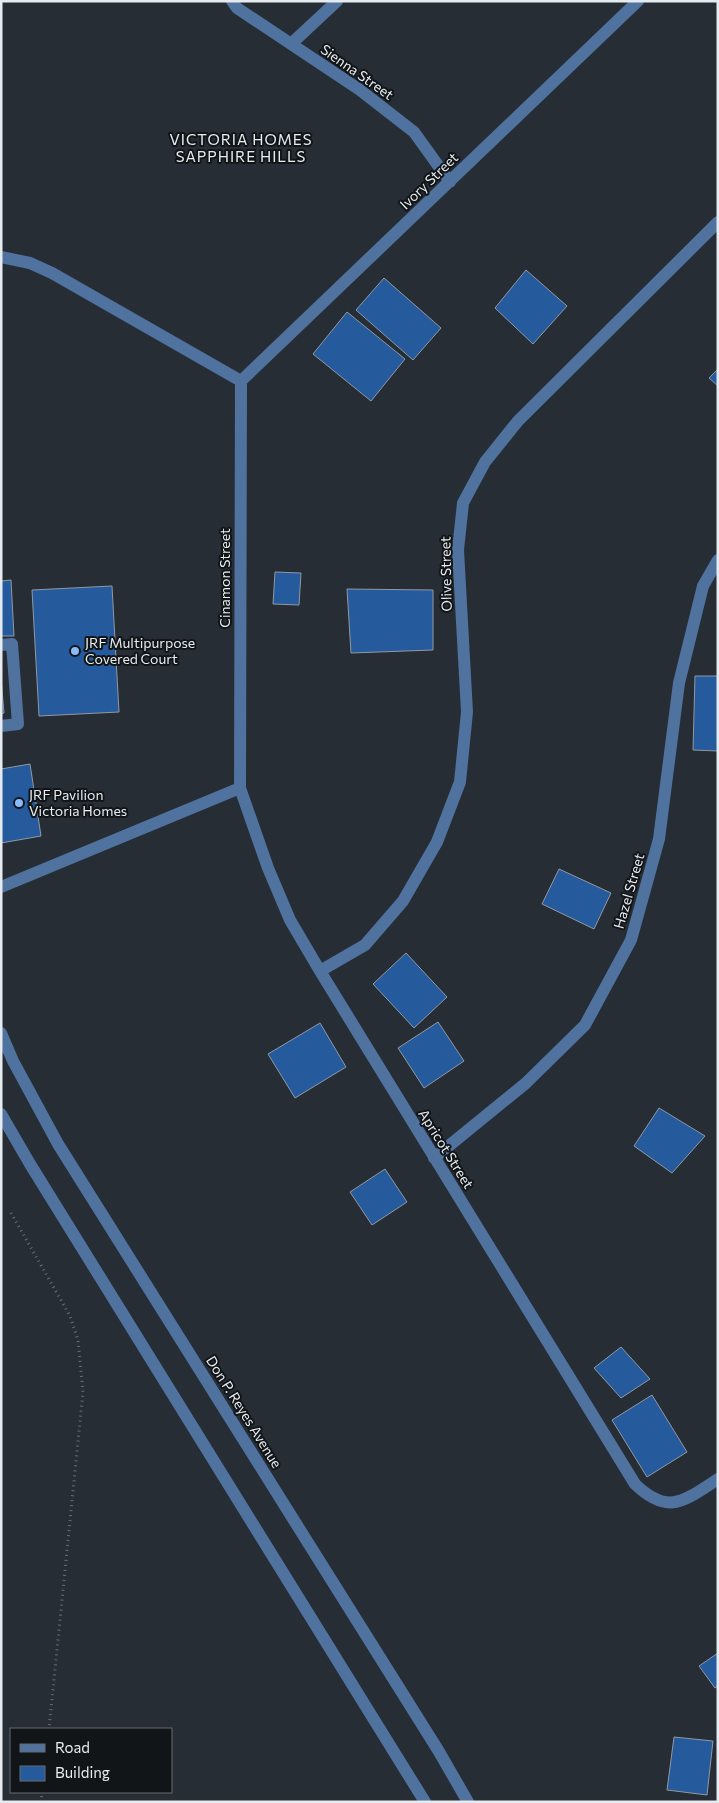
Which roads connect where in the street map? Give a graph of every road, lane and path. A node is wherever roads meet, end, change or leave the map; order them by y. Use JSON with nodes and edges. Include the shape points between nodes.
{"nodes":[{"id":1,"x":232,"y":1,"type":"edge"},
{"id":2,"x":338,"y":1,"type":"edge"},
{"id":3,"x":638,"y":1,"type":"edge"},
{"id":4,"x":291,"y":44,"type":"junction"},
{"id":5,"x":450,"y":182,"type":"junction"},
{"id":6,"x":718,"y":222,"type":"edge"},
{"id":7,"x":1,"y":257,"type":"edge"},
{"id":8,"x":241,"y":381,"type":"junction"},
{"id":9,"x":718,"y":560,"type":"edge"},
{"id":10,"x":1,"y":645,"type":"edge"},
{"id":11,"x":1,"y":726,"type":"edge"},
{"id":12,"x":240,"y":788,"type":"junction"},
{"id":13,"x":1,"y":888,"type":"edge"},
{"id":14,"x":320,"y":971,"type":"junction"},
{"id":15,"x":1,"y":1034,"type":"edge"},
{"id":16,"x":1,"y":1114,"type":"edge"},
{"id":17,"x":434,"y":1158,"type":"junction"},
{"id":18,"x":11,"y":1212,"type":"dead end"},
{"id":19,"x":718,"y":1479,"type":"edge"},
{"id":20,"x":49,"y":1728,"type":"edge"},
{"id":21,"x":425,"y":1802,"type":"edge"},
{"id":22,"x":468,"y":1802,"type":"edge"}],
"edges":[{"from":1,"to":4,"type":"street","name":"Sienna Street","via":[[237,8]]},
{"from":2,"to":4,"type":"street"},
{"from":3,"to":5,"type":"street","name":"Ivory Street"},
{"from":4,"to":5,"type":"street","name":"Sienna Street","via":[[360,90],[414,132]]},
{"from":5,"to":8,"type":"street","name":"Ivory Street"},
{"from":6,"to":14,"type":"street","name":"Olive Street","via":[[518,421],[485,462],[463,502],[458,550],[467,712],[460,782],[437,842],[403,901],[365,945]]},
{"from":7,"to":8,"type":"street","via":[[30,263],[52,273]]},
{"from":8,"to":12,"type":"street","name":"Cinamon Street"},
{"from":9,"to":17,"type":"street","name":"Hazel Street","via":[[703,586],[679,683],[660,838],[630,940],[585,1025],[526,1083]]},
{"from":10,"to":11,"type":"street","via":[[12,644],[18,724]]},
{"from":12,"to":13,"type":"street"},
{"from":12,"to":14,"type":"street","name":"Apricot Street","via":[[290,920]]},
{"from":14,"to":17,"type":"street","name":"Apricot Street"},
{"from":15,"to":22,"type":"street","name":"Don P. Reyes Avenue","via":[[58,1144]]},
{"from":16,"to":21,"type":"street"},
{"from":17,"to":19,"type":"street","name":"Apricot Street","via":[[635,1484],[648,1496],[662,1502],[675,1502]]},
{"from":18,"to":20,"type":"path","via":[[70,1316],[82,1366],[83,1392]]}]}
